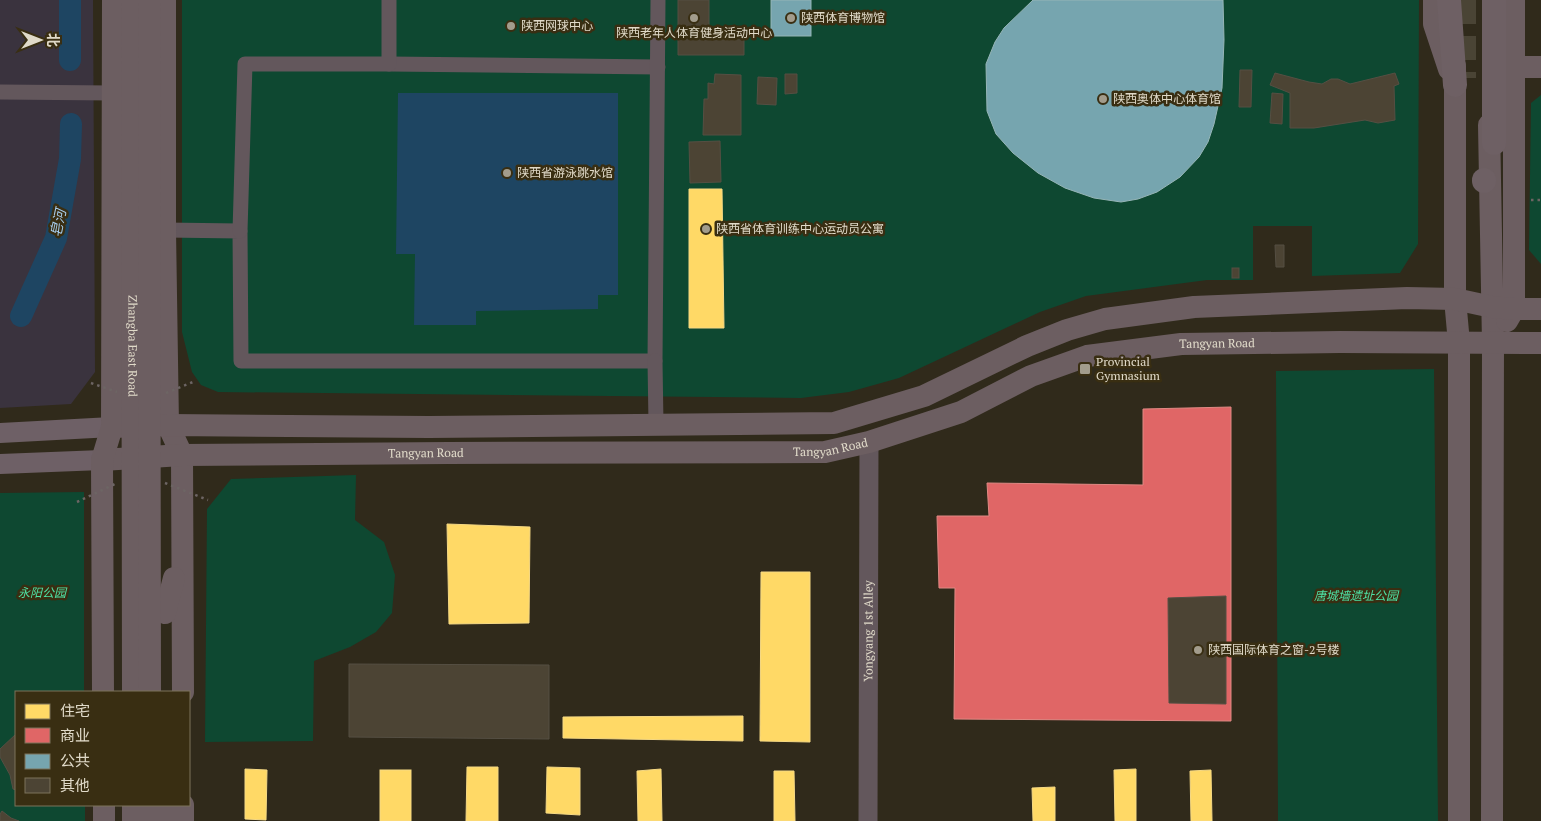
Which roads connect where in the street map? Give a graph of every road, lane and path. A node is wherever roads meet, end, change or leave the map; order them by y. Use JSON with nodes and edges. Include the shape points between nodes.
{"nodes":[{"id":1,"x":113,"y":0,"type":"edge"},
{"id":2,"x":132,"y":0,"type":"edge"},
{"id":3,"x":149,"y":0,"type":"edge"},
{"id":4,"x":165,"y":0,"type":"edge"},
{"id":5,"x":389,"y":0,"type":"edge"},
{"id":6,"x":658,"y":0,"type":"edge"},
{"id":7,"x":1434,"y":0,"type":"edge"},
{"id":8,"x":1449,"y":0,"type":"edge"},
{"id":9,"x":1455,"y":0,"type":"edge"},
{"id":10,"x":1486,"y":0,"type":"edge"},
{"id":11,"x":1494,"y":0,"type":"edge"},
{"id":12,"x":1514,"y":0,"type":"edge"},
{"id":13,"x":389,"y":64,"type":"junction"},
{"id":14,"x":658,"y":67,"type":"junction"},
{"id":15,"x":1515,"y":67,"type":"junction"},
{"id":16,"x":1541,"y":67,"type":"edge"},
{"id":17,"x":1455,"y":85,"type":"junction"},
{"id":18,"x":0,"y":92,"type":"edge"},
{"id":19,"x":112,"y":93,"type":"junction"},
{"id":20,"x":1494,"y":143,"type":"dead end"},
{"id":21,"x":166,"y":230,"type":"junction"},
{"id":22,"x":240,"y":232,"type":"junction"},
{"id":23,"x":1455,"y":298,"type":"junction"},
{"id":24,"x":1503,"y":308,"type":"junction"},
{"id":25,"x":1541,"y":309,"type":"edge"},
{"id":26,"x":1459,"y":343,"type":"junction"},
{"id":27,"x":1493,"y":343,"type":"junction"},
{"id":28,"x":1541,"y":343,"type":"edge"},
{"id":29,"x":655,"y":361,"type":"junction"},
{"id":30,"x":193,"y":382,"type":"dead end"},
{"id":31,"x":91,"y":383,"type":"dead end"},
{"id":32,"x":122,"y":393,"type":"dead end"},
{"id":33,"x":162,"y":395,"type":"dead end"},
{"id":34,"x":656,"y":424,"type":"junction"},
{"id":35,"x":168,"y":425,"type":"junction"},
{"id":36,"x":112,"y":427,"type":"junction"},
{"id":37,"x":0,"y":433,"type":"edge"},
{"id":38,"x":862,"y":444,"type":"junction"},
{"id":39,"x":182,"y":455,"type":"junction"},
{"id":40,"x":102,"y":460,"type":"junction"},
{"id":41,"x":0,"y":464,"type":"edge"},
{"id":42,"x":121,"y":482,"type":"dead end"},
{"id":43,"x":163,"y":482,"type":"dead end"},
{"id":44,"x":208,"y":500,"type":"dead end"},
{"id":45,"x":78,"y":502,"type":"dead end"},
{"id":46,"x":101,"y":532,"type":"junction"},
{"id":47,"x":182,"y":543,"type":"junction"},
{"id":48,"x":103,"y":691,"type":"edge"},
{"id":49,"x":116,"y":691,"type":"edge"},
{"id":50,"x":133,"y":691,"type":"edge"},
{"id":51,"x":150,"y":691,"type":"edge"},
{"id":52,"x":166,"y":691,"type":"edge"},
{"id":53,"x":183,"y":691,"type":"edge"},
{"id":54,"x":104,"y":806,"type":"edge"},
{"id":55,"x":116,"y":806,"type":"edge"},
{"id":56,"x":133,"y":806,"type":"edge"},
{"id":57,"x":151,"y":806,"type":"edge"},
{"id":58,"x":166,"y":806,"type":"edge"},
{"id":59,"x":183,"y":806,"type":"edge"},
{"id":60,"x":104,"y":821,"type":"edge"},
{"id":61,"x":116,"y":821,"type":"edge"},
{"id":62,"x":133,"y":821,"type":"edge"},
{"id":63,"x":151,"y":821,"type":"edge"},
{"id":64,"x":167,"y":821,"type":"edge"},
{"id":65,"x":183,"y":821,"type":"edge"},
{"id":66,"x":856,"y":821,"type":"edge"},
{"id":67,"x":868,"y":821,"type":"edge"},
{"id":68,"x":1460,"y":821,"type":"edge"},
{"id":69,"x":1492,"y":821,"type":"edge"}],
"edges":[{"from":1,"to":19,"type":"main road","name":"Zhangba East Road"},
{"from":2,"to":50,"type":"main road","name":"Zhangba East Road","bridge":true},
{"from":3,"to":51,"type":"main road","name":"Zhangba East Road","bridge":true},
{"from":4,"to":21,"type":"main road"},
{"from":5,"to":13,"type":"street"},
{"from":6,"to":14,"type":"street"},
{"from":7,"to":17,"type":"main road","via":[[1434,24]]},
{"from":8,"to":17,"type":"highway"},
{"from":9,"to":17,"type":"main road"},
{"from":10,"to":24,"type":"main road"},
{"from":11,"to":20,"type":"highway"},
{"from":12,"to":15,"type":"main road"},
{"from":13,"to":14,"type":"street"},
{"from":13,"to":22,"type":"street","via":[[245,64]]},
{"from":14,"to":29,"type":"street"},
{"from":15,"to":16,"type":"main road"},
{"from":15,"to":24,"type":"main road"},
{"from":17,"to":23,"type":"main road"},
{"from":18,"to":19,"type":"street"},
{"from":19,"to":36,"type":"main road","name":"Zhangba East Road"},
{"from":21,"to":22,"type":"street"},
{"from":21,"to":35,"type":"main road"},
{"from":22,"to":29,"type":"street","via":[[241,360]]},
{"from":23,"to":24,"type":"main road","name":"Tangyan Road"},
{"from":23,"to":26,"type":"main road"},
{"from":23,"to":34,"type":"main road","name":"Tangyan Road","via":[[1194,307],[1105,319],[1026,346],[924,396],[834,423]]},
{"from":24,"to":25,"type":"main road","name":"Tangyan Road"},
{"from":24,"to":27,"type":"main road"},
{"from":26,"to":27,"type":"main road","name":"Tangyan Road"},
{"from":26,"to":38,"type":"main road","name":"Tangyan Road","via":[[1182,344],[1087,356],[1031,376],[961,412]]},
{"from":26,"to":68,"type":"main road"},
{"from":27,"to":28,"type":"main road","name":"Tangyan Road"},
{"from":27,"to":69,"type":"main road"},
{"from":29,"to":34,"type":"street"},
{"from":30,"to":33,"type":"path","bridge":true},
{"from":31,"to":32,"type":"path","bridge":true},
{"from":34,"to":35,"type":"main road","name":"Tangyan Road","via":[[429,427]]},
{"from":35,"to":36,"type":"main road","name":"Tangyan Road"},
{"from":35,"to":39,"type":"main road"},
{"from":36,"to":37,"type":"main road"},
{"from":36,"to":40,"type":"main road","name":"Zhangba East Road"},
{"from":38,"to":39,"type":"main road","name":"Tangyan Road","via":[[825,452]]},
{"from":38,"to":66,"type":"street","name":"Yongyang 1st Alley"},
{"from":38,"to":67,"type":"street","name":"Yongyang 1st Alley"},
{"from":39,"to":40,"type":"main road","name":"Tangyan Road"},
{"from":39,"to":47,"type":"main road"},
{"from":40,"to":41,"type":"main road"},
{"from":40,"to":46,"type":"main road","name":"Zhangba East Road"},
{"from":42,"to":45,"type":"path","bridge":true},
{"from":43,"to":44,"type":"path","bridge":true},
{"from":46,"to":48,"type":"main road","name":"Zhangba East Road"},
{"from":46,"to":49,"type":"main road","via":[[115,579]]},
{"from":47,"to":52,"type":"main road","via":[[166,613]]},
{"from":47,"to":53,"type":"main road"},
{"from":54,"to":60,"type":"main road"},
{"from":55,"to":61,"type":"main road"},
{"from":56,"to":62,"type":"main road"},
{"from":57,"to":63,"type":"main road"},
{"from":58,"to":64,"type":"main road"},
{"from":59,"to":65,"type":"main road"}]}
